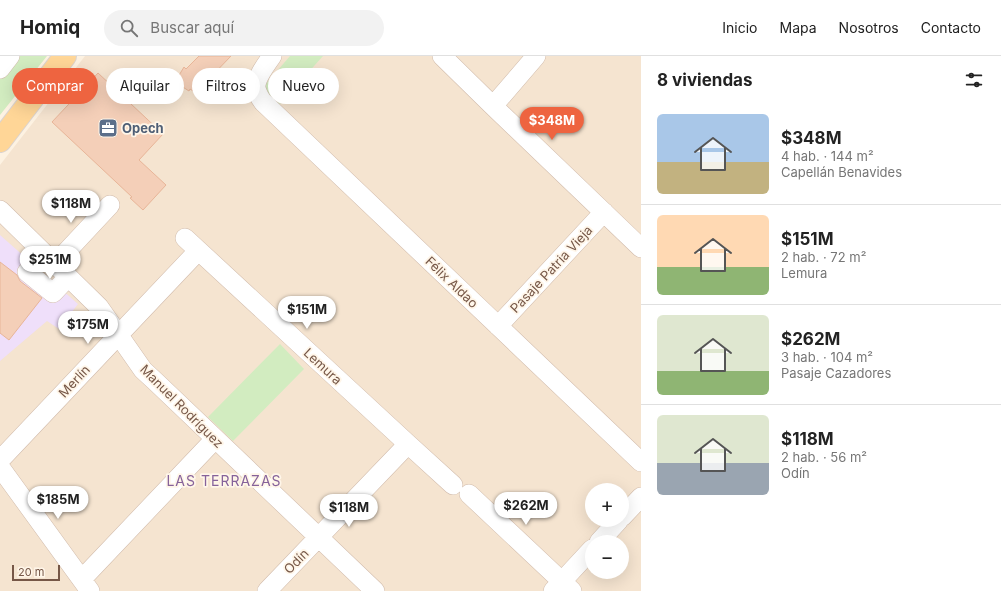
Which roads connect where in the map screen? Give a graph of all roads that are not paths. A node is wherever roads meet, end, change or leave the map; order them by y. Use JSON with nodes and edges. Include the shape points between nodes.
{"nodes":[{"id":1,"x":10,"y":56,"type":"edge"},
{"id":2,"x":66,"y":56,"type":"edge"},
{"id":3,"x":272,"y":56,"type":"edge"},
{"id":4,"x":442,"y":56,"type":"edge"},
{"id":5,"x":536,"y":56,"type":"edge"},
{"id":6,"x":0,"y":69,"type":"edge"},
{"id":7,"x":493,"y":106,"type":"junction"},
{"id":8,"x":0,"y":141,"type":"edge"},
{"id":9,"x":110,"y":204,"type":"dead end"},
{"id":10,"x":0,"y":210,"type":"edge"},
{"id":11,"x":604,"y":212,"type":"junction"},
{"id":12,"x":185,"y":238,"type":"dead end"},
{"id":13,"x":641,"y":248,"type":"edge"},
{"id":14,"x":198,"y":251,"type":"junction"},
{"id":15,"x":55,"y":264,"type":"junction"},
{"id":16,"x":27,"y":272,"type":"dead end"},
{"id":17,"x":68,"y":277,"type":"junction"},
{"id":18,"x":498,"y":326,"type":"junction"},
{"id":19,"x":118,"y":335,"type":"junction"},
{"id":20,"x":215,"y":439,"type":"junction"},
{"id":21,"x":408,"y":444,"type":"junction"},
{"id":22,"x":0,"y":460,"type":"edge"},
{"id":23,"x":641,"y":462,"type":"edge"},
{"id":24,"x":0,"y":467,"type":"edge"},
{"id":25,"x":453,"y":484,"type":"dead end"},
{"id":26,"x":469,"y":494,"type":"dead end"},
{"id":27,"x":641,"y":497,"type":"edge"},
{"id":28,"x":629,"y":510,"type":"edge"},
{"id":29,"x":613,"y":527,"type":"edge"},
{"id":30,"x":605,"y":535,"type":"edge"},
{"id":31,"x":318,"y":537,"type":"junction"},
{"id":32,"x":585,"y":558,"type":"edge"},
{"id":33,"x":86,"y":585,"type":"edge"},
{"id":34,"x":562,"y":588,"type":"edge"},
{"id":35,"x":267,"y":591,"type":"edge"},
{"id":36,"x":375,"y":591,"type":"edge"}],
"edges":[{"from":1,"to":6,"type":"street"},
{"from":2,"to":8,"type":"main road"},
{"from":3,"to":18,"type":"street","name":"Félix Aldao","via":[[255,86],[263,102]]},
{"from":4,"to":7,"type":"street"},
{"from":5,"to":7,"type":"street"},
{"from":7,"to":11,"type":"street"},
{"from":9,"to":15,"type":"street"},
{"from":10,"to":15,"type":"street","name":"Manuel Rodríguez"},
{"from":11,"to":13,"type":"street"},
{"from":11,"to":18,"type":"street","name":"Pasaje Patria Vieja"},
{"from":12,"to":14,"type":"street","name":"Lemura"},
{"from":14,"to":19,"type":"street","name":"Merlín"},
{"from":14,"to":21,"type":"street","name":"Lemura"},
{"from":15,"to":17,"type":"street","name":"Manuel Rodríguez"},
{"from":16,"to":17,"type":"street","via":[[53,292]]},
{"from":17,"to":19,"type":"street","name":"Manuel Rodríguez","via":[[98,307]]},
{"from":18,"to":23,"type":"street","name":"Félix Aldao"},
{"from":19,"to":20,"type":"street","name":"Manuel Rodríguez","via":[[143,370]]},
{"from":19,"to":22,"type":"street","name":"Merlín"},
{"from":20,"to":31,"type":"street","name":"Manuel Rodríguez"},
{"from":20,"to":33,"type":"street"},
{"from":21,"to":25,"type":"street","name":"Lemura"},
{"from":21,"to":31,"type":"street","name":"Odín"},
{"from":24,"to":33,"type":"street"},
{"from":26,"to":34,"type":"street"},
{"from":27,"to":28,"type":"street"},
{"from":29,"to":30,"type":"street"},
{"from":31,"to":35,"type":"street","name":"Odín"},
{"from":31,"to":36,"type":"street","name":"Manuel Rodríguez"},
{"from":32,"to":34,"type":"street"}]}
